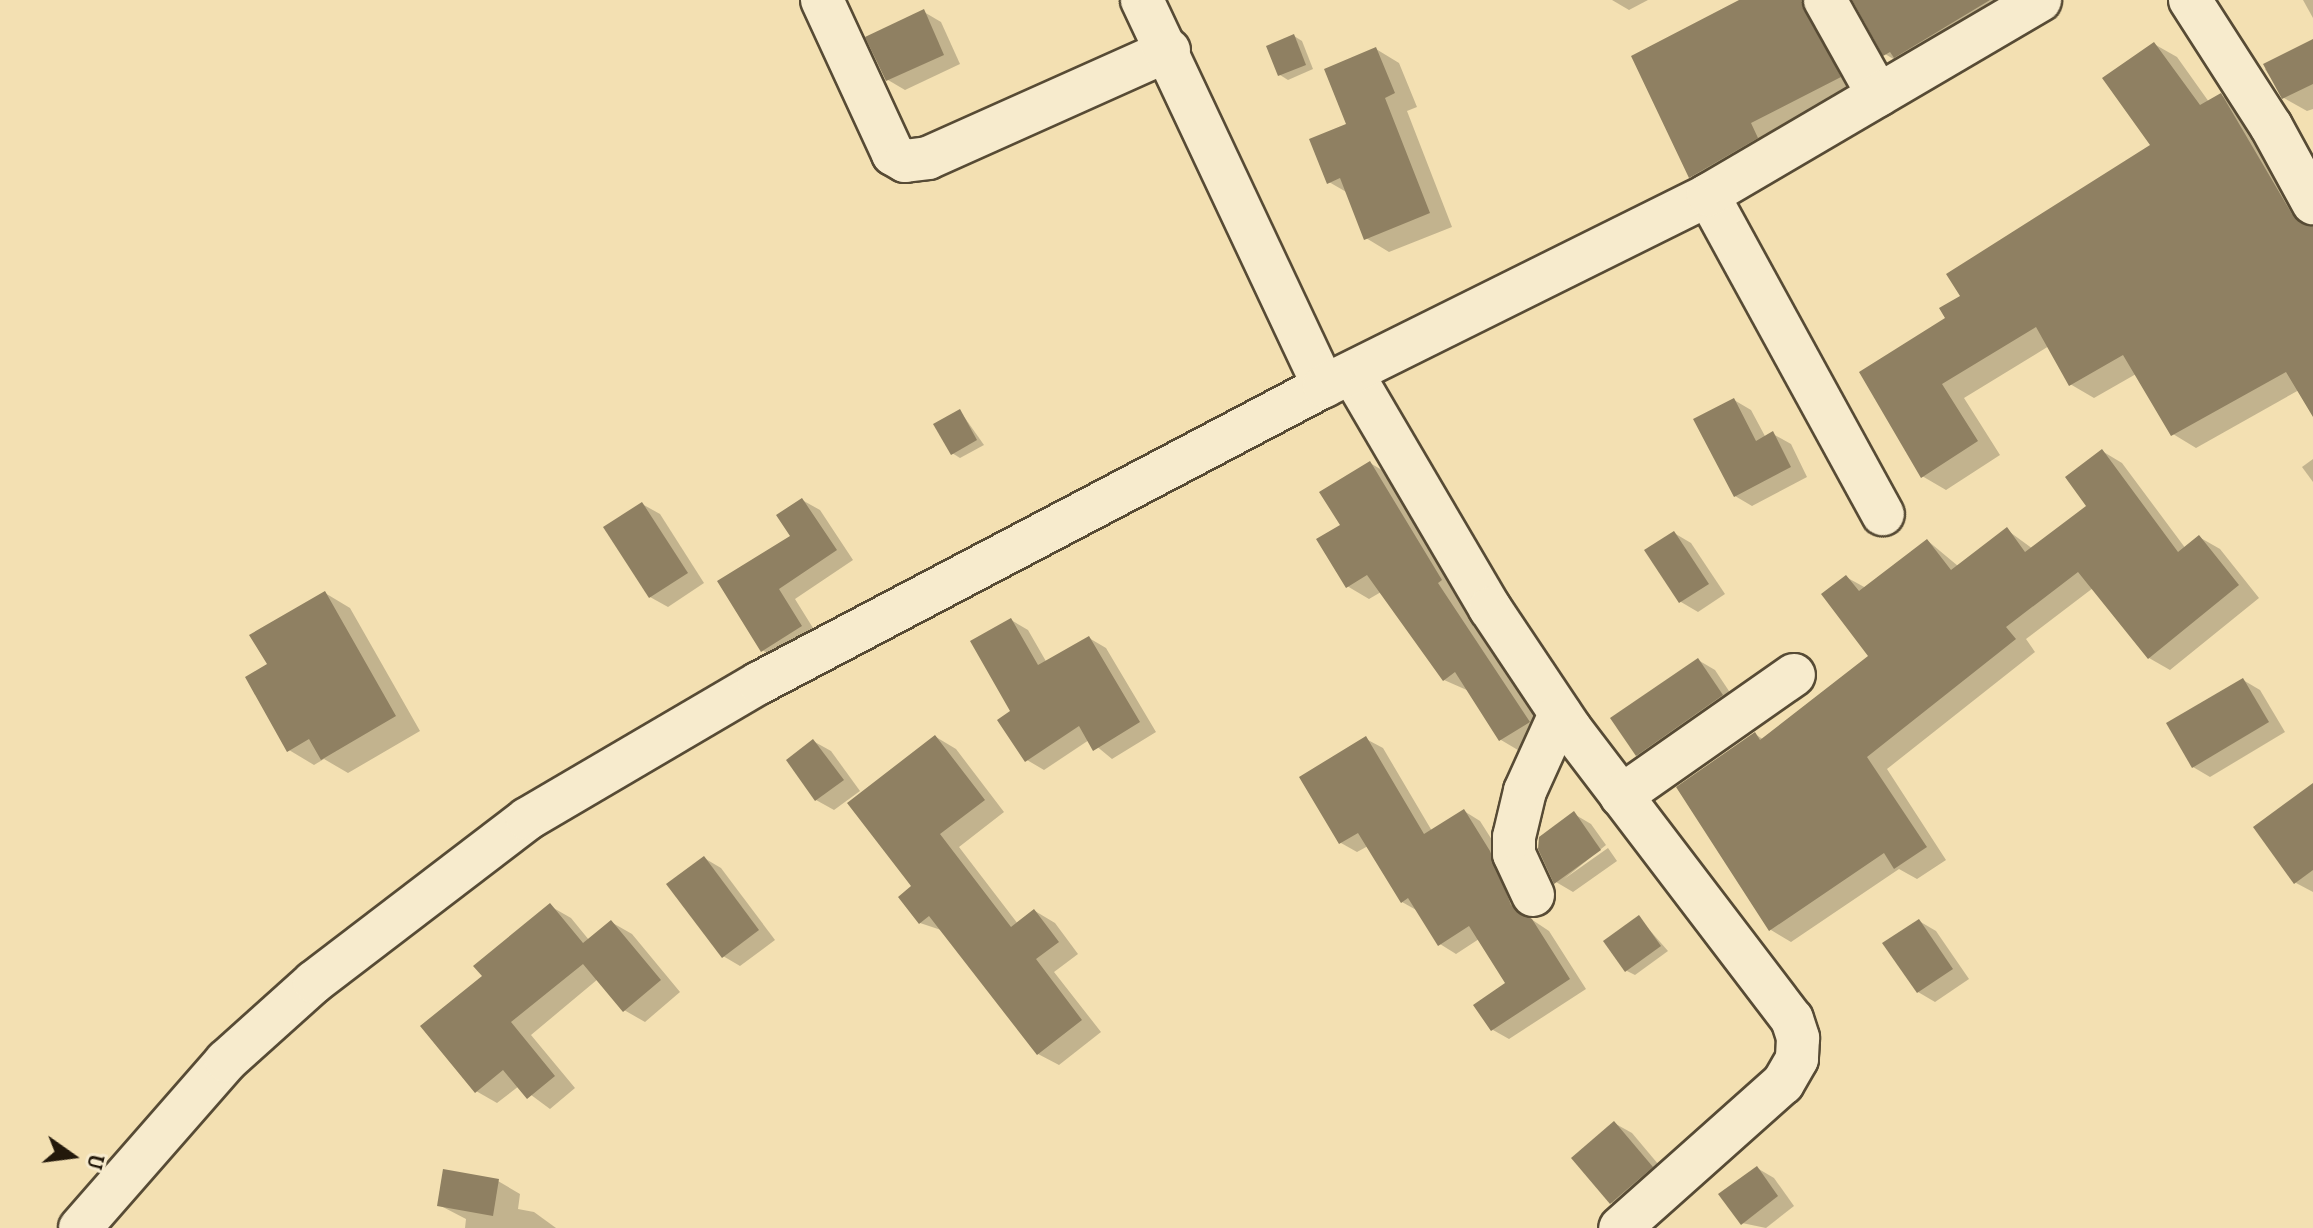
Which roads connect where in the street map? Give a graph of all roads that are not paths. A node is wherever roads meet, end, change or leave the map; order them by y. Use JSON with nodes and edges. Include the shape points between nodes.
{"nodes":[{"id":1,"x":822,"y":0,"type":"edge"},
{"id":2,"x":1142,"y":0,"type":"edge"},
{"id":3,"x":1825,"y":0,"type":"edge"},
{"id":4,"x":2040,"y":0,"type":"edge"},
{"id":5,"x":2190,"y":0,"type":"edge"},
{"id":6,"x":1169,"y":50,"type":"junction"},
{"id":7,"x":1878,"y":95,"type":"junction"},
{"id":8,"x":1708,"y":195,"type":"junction"},
{"id":9,"x":2313,"y":203,"type":"edge"},
{"id":10,"x":1338,"y":380,"type":"junction"},
{"id":11,"x":1883,"y":514,"type":"dead end"},
{"id":12,"x":1794,"y":675,"type":"dead end"},
{"id":13,"x":1560,"y":714,"type":"junction"},
{"id":14,"x":1621,"y":796,"type":"junction"},
{"id":15,"x":1533,"y":895,"type":"dead end"},
{"id":16,"x":80,"y":1228,"type":"edge"},
{"id":17,"x":1620,"y":1228,"type":"edge"}],
"edges":[{"from":1,"to":6,"type":"street","via":[[893,154],[905,161],[928,158]]},
{"from":2,"to":6,"type":"street"},
{"from":3,"to":7,"type":"street"},
{"from":4,"to":7,"type":"street"},
{"from":5,"to":9,"type":"street"},
{"from":6,"to":10,"type":"street"},
{"from":7,"to":8,"type":"street"},
{"from":8,"to":10,"type":"street"},
{"from":8,"to":11,"type":"street"},
{"from":10,"to":13,"type":"street"},
{"from":10,"to":16,"type":"street","via":[[759,683],[527,819],[314,982],[226,1061]]},
{"from":12,"to":14,"type":"street"},
{"from":13,"to":14,"type":"street"},
{"from":13,"to":15,"type":"street","via":[[1525,791],[1514,837],[1514,854]]},
{"from":14,"to":17,"type":"street","via":[[1792,1019],[1798,1038],[1797,1059],[1783,1083]]}]}
